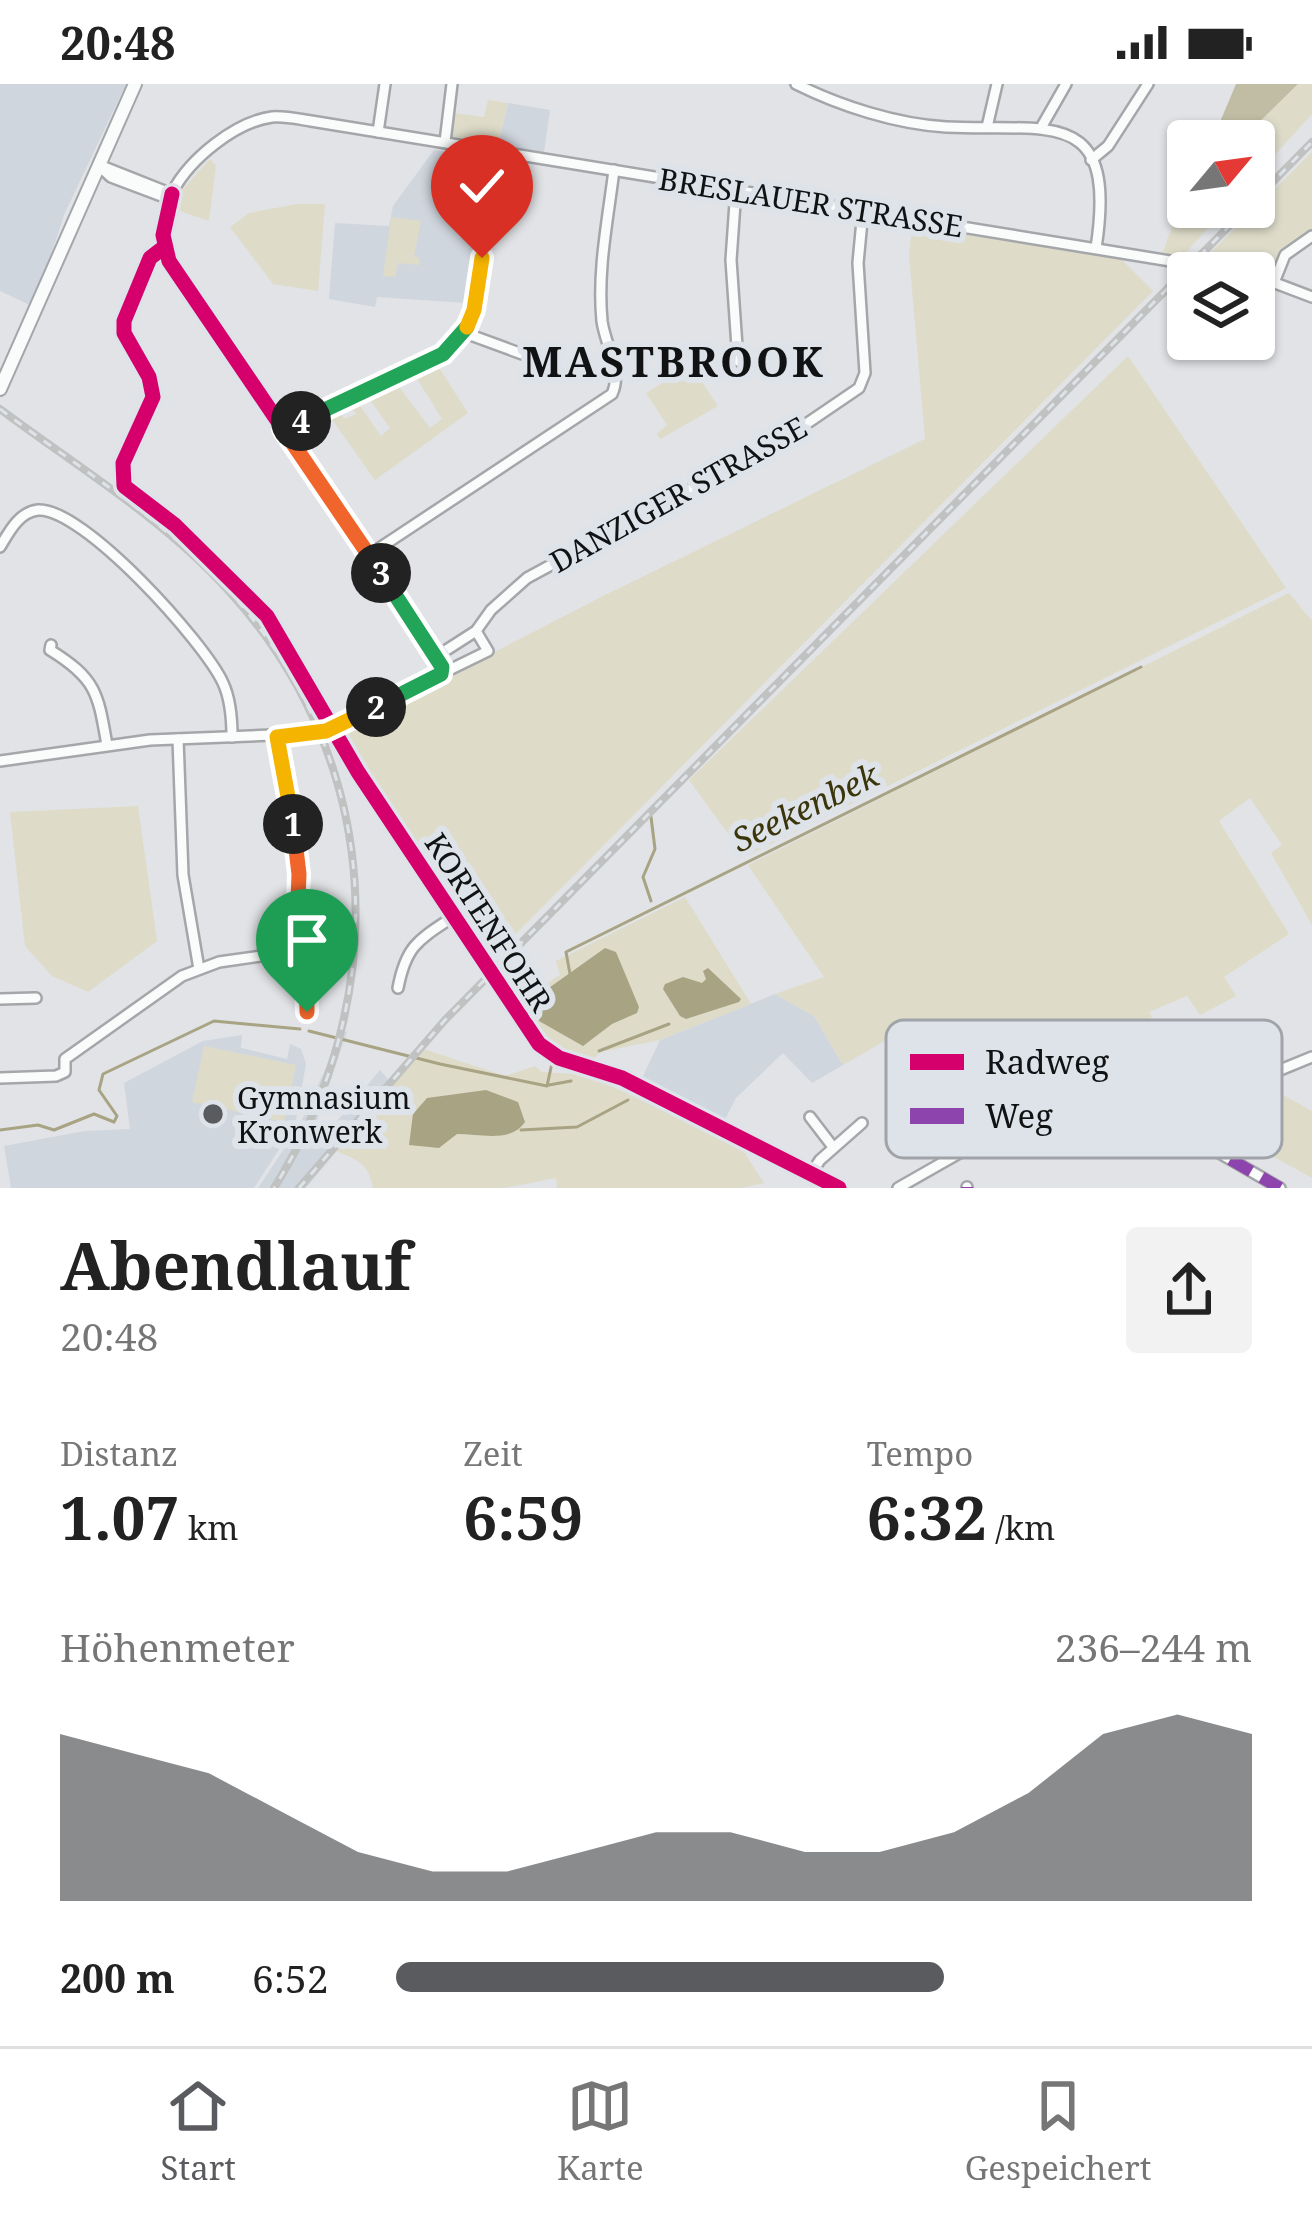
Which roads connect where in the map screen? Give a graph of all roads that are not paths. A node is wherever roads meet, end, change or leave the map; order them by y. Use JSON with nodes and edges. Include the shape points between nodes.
{"nodes":[{"id":1,"x":135,"y":84,"type":"edge"},
{"id":2,"x":385,"y":84,"type":"edge"},
{"id":3,"x":452,"y":84,"type":"edge"},
{"id":4,"x":796,"y":84,"type":"edge"},
{"id":5,"x":997,"y":84,"type":"edge"},
{"id":6,"x":1066,"y":84,"type":"edge"},
{"id":7,"x":1148,"y":84,"type":"edge"},
{"id":8,"x":1042,"y":126,"type":"junction"},
{"id":9,"x":987,"y":127,"type":"junction"},
{"id":10,"x":378,"y":132,"type":"junction"},
{"id":11,"x":445,"y":142,"type":"junction"},
{"id":12,"x":488,"y":150,"type":"junction"},
{"id":13,"x":1091,"y":160,"type":"junction"},
{"id":14,"x":99,"y":166,"type":"junction"},
{"id":15,"x":614,"y":170,"type":"junction"},
{"id":16,"x":736,"y":189,"type":"junction"},
{"id":17,"x":172,"y":194,"type":"junction"},
{"id":18,"x":863,"y":210,"type":"junction"},
{"id":19,"x":1312,"y":236,"type":"edge"},
{"id":20,"x":163,"y":248,"type":"junction"},
{"id":21,"x":1096,"y":248,"type":"junction"},
{"id":22,"x":1167,"y":260,"type":"edge"},
{"id":23,"x":1275,"y":280,"type":"joint"},
{"id":24,"x":1312,"y":297,"type":"edge"},
{"id":25,"x":465,"y":333,"type":"junction"},
{"id":26,"x":522,"y":354,"type":"dead end"},
{"id":27,"x":738,"y":361,"type":"dead end"},
{"id":28,"x":0,"y":388,"type":"edge"},
{"id":29,"x":283,"y":429,"type":"junction"},
{"id":30,"x":0,"y":547,"type":"edge"},
{"id":31,"x":370,"y":555,"type":"junction"},
{"id":32,"x":476,"y":631,"type":"junction"},
{"id":33,"x":51,"y":645,"type":"dead end"},
{"id":34,"x":437,"y":656,"type":"junction"},
{"id":35,"x":441,"y":674,"type":"junction"},
{"id":36,"x":331,"y":729,"type":"junction"},
{"id":37,"x":232,"y":737,"type":"junction"},
{"id":38,"x":277,"y":737,"type":"junction"},
{"id":39,"x":178,"y":739,"type":"junction"},
{"id":40,"x":107,"y":746,"type":"junction"},
{"id":41,"x":0,"y":761,"type":"edge"},
{"id":42,"x":453,"y":917,"type":"junction"},
{"id":43,"x":296,"y":951,"type":"junction"},
{"id":44,"x":199,"y":969,"type":"junction"},
{"id":45,"x":398,"y":988,"type":"dead end"},
{"id":46,"x":36,"y":998,"type":"dead end"},
{"id":47,"x":0,"y":999,"type":"edge"},
{"id":48,"x":307,"y":1012,"type":"dead end"},
{"id":49,"x":1312,"y":1058,"type":"edge"},
{"id":50,"x":1282,"y":1070,"type":"edge"},
{"id":51,"x":0,"y":1078,"type":"edge"},
{"id":52,"x":810,"y":1117,"type":"dead end"},
{"id":53,"x":862,"y":1123,"type":"dead end"},
{"id":54,"x":833,"y":1148,"type":"junction"},
{"id":55,"x":954,"y":1158,"type":"edge"},
{"id":56,"x":1228,"y":1158,"type":"edge"},
{"id":57,"x":812,"y":1172,"type":"junction"},
{"id":58,"x":839,"y":1188,"type":"edge"},
{"id":59,"x":898,"y":1188,"type":"edge"},
{"id":60,"x":1280,"y":1188,"type":"edge"}],
"edges":[{"from":1,"to":14,"type":"main road"},
{"from":2,"to":10,"type":"street"},
{"from":3,"to":11,"type":"street"},
{"from":4,"to":9,"type":"street","via":[[904,120]]},
{"from":5,"to":9,"type":"street"},
{"from":6,"to":8,"type":"street"},
{"from":7,"to":13,"type":"street"},
{"from":8,"to":9,"type":"street"},
{"from":8,"to":13,"type":"street","via":[[1070,134]]},
{"from":10,"to":11,"type":"street","name":"BRESLAUER STRASSE"},
{"from":10,"to":17,"type":"street","via":[[269,117],[227,136]]},
{"from":11,"to":12,"type":"street","name":"BRESLAUER STRASSE"},
{"from":12,"to":15,"type":"street","name":"BRESLAUER STRASSE"},
{"from":12,"to":25,"type":"street","via":[[491,208]]},
{"from":13,"to":21,"type":"street"},
{"from":14,"to":17,"type":"street"},
{"from":14,"to":28,"type":"main road"},
{"from":15,"to":16,"type":"street","name":"BRESLAUER STRASSE"},
{"from":15,"to":31,"type":"street","via":[[601,286],[616,371],[612,394]]},
{"from":16,"to":18,"type":"street","name":"BRESLAUER STRASSE"},
{"from":16,"to":27,"type":"street"},
{"from":17,"to":20,"type":"street"},
{"from":18,"to":21,"type":"street","name":"BRESLAUER STRASSE"},
{"from":18,"to":32,"type":"street","name":"DANZIGER STRASSE","via":[[866,374],[859,388],[787,437],[527,578]]},
{"from":19,"to":23,"type":"street","via":[[1285,255]]},
{"from":20,"to":29,"type":"street"},
{"from":20,"to":36,"type":"street","name":"KORTENFOHR","via":[[150,258],[124,321],[153,397],[123,464],[124,486],[267,616]]},
{"from":21,"to":22,"type":"street","name":"BRESLAUER STRASSE"},
{"from":23,"to":24,"type":"street"},
{"from":25,"to":26,"type":"street"},
{"from":25,"to":29,"type":"street","via":[[443,354]]},
{"from":29,"to":31,"type":"street"},
{"from":30,"to":37,"type":"street","via":[[28,512],[57,513],[83,528],[200,647],[224,683]]},
{"from":31,"to":34,"type":"street"},
{"from":32,"to":34,"type":"street","name":"DANZIGER STRASSE"},
{"from":32,"to":35,"type":"street","via":[[488,651]]},
{"from":33,"to":40,"type":"street","via":[[96,689]]},
{"from":34,"to":35,"type":"street"},
{"from":35,"to":36,"type":"street"},
{"from":36,"to":38,"type":"street"},
{"from":36,"to":42,"type":"street","name":"KORTENFOHR"},
{"from":37,"to":38,"type":"street"},
{"from":37,"to":39,"type":"street"},
{"from":38,"to":43,"type":"street","via":[[299,874]]},
{"from":39,"to":40,"type":"street"},
{"from":39,"to":44,"type":"street","via":[[183,875]]},
{"from":40,"to":41,"type":"street"},
{"from":42,"to":45,"type":"street","via":[[412,947]]},
{"from":42,"to":57,"type":"street","name":"KORTENFOHR","via":[[550,1053],[622,1078]]},
{"from":43,"to":44,"type":"street"},
{"from":43,"to":48,"type":"street","via":[[306,958]]},
{"from":44,"to":51,"type":"street","via":[[65,1059],[65,1072]]},
{"from":46,"to":47,"type":"street"},
{"from":49,"to":50,"type":"street"},
{"from":52,"to":54,"type":"street"},
{"from":53,"to":54,"type":"street"},
{"from":54,"to":57,"type":"street"},
{"from":55,"to":59,"type":"street"},
{"from":56,"to":60,"type":"street"},
{"from":57,"to":58,"type":"street","name":"KORTENFOHR"}]}
